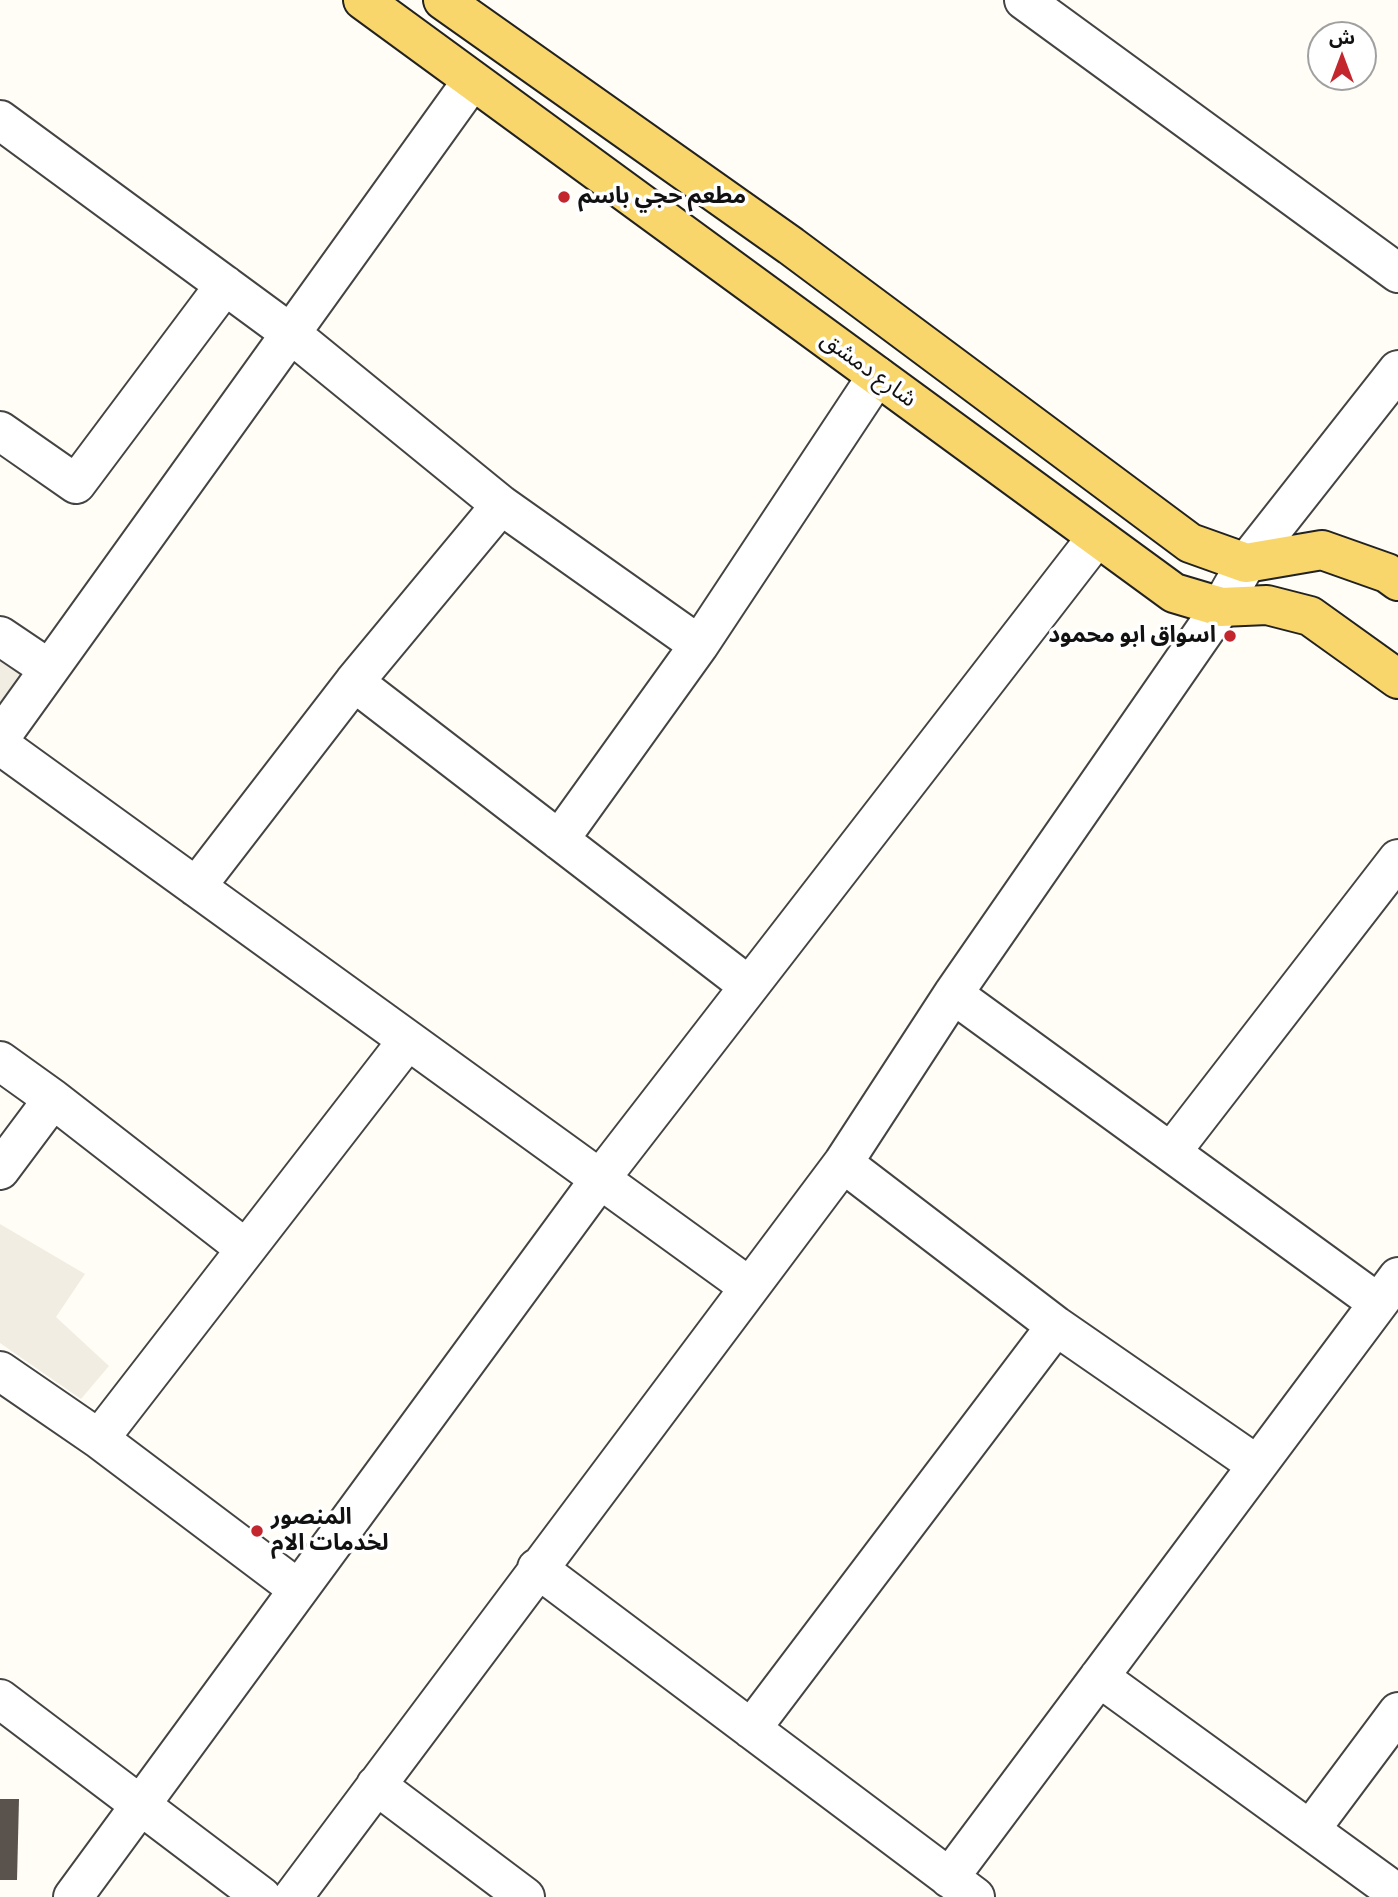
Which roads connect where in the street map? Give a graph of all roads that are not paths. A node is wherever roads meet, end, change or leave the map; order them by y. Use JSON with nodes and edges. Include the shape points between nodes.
{"nodes":[{"id":1,"x":363,"y":0,"type":"edge"},
{"id":2,"x":443,"y":0,"type":"edge"},
{"id":3,"x":1024,"y":0,"type":"edge"},
{"id":4,"x":472,"y":80,"type":"junction"},
{"id":5,"x":0,"y":120,"type":"edge"},
{"id":6,"x":1398,"y":272,"type":"edge"},
{"id":7,"x":225,"y":285,"type":"junction"},
{"id":8,"x":290,"y":333,"type":"junction"},
{"id":9,"x":1398,"y":370,"type":"edge"},
{"id":10,"x":877,"y":376,"type":"junction"},
{"id":11,"x":0,"y":431,"type":"edge"},
{"id":12,"x":501,"y":505,"type":"junction"},
{"id":13,"x":1097,"y":537,"type":"junction"},
{"id":14,"x":1246,"y":563,"type":"junction"},
{"id":15,"x":1398,"y":581,"type":"edge"},
{"id":16,"x":1221,"y":607,"type":"junction"},
{"id":17,"x":0,"y":636,"type":"edge"},
{"id":18,"x":699,"y":645,"type":"junction"},
{"id":19,"x":49,"y":669,"type":"junction"},
{"id":20,"x":1398,"y":679,"type":"edge"},
{"id":21,"x":354,"y":682,"type":"junction"},
{"id":22,"x":0,"y":738,"type":"edge"},
{"id":23,"x":0,"y":745,"type":"edge"},
{"id":24,"x":559,"y":840,"type":"junction"},
{"id":25,"x":1398,"y":859,"type":"edge"},
{"id":26,"x":196,"y":887,"type":"junction"},
{"id":27,"x":750,"y":986,"type":"junction"},
{"id":28,"x":953,"y":994,"type":"junction"},
{"id":29,"x":408,"y":1040,"type":"junction"},
{"id":30,"x":0,"y":1061,"type":"edge"},
{"id":31,"x":53,"y":1098,"type":"junction"},
{"id":32,"x":1172,"y":1151,"type":"junction"},
{"id":33,"x":843,"y":1163,"type":"junction"},
{"id":34,"x":0,"y":1170,"type":"edge"},
{"id":35,"x":600,"y":1179,"type":"junction"},
{"id":36,"x":246,"y":1249,"type":"junction"},
{"id":37,"x":748,"y":1286,"type":"junction"},
{"id":38,"x":1388,"y":1290,"type":"edge"},
{"id":39,"x":1056,"y":1326,"type":"junction"},
{"id":40,"x":0,"y":1371,"type":"edge"},
{"id":41,"x":99,"y":1439,"type":"junction"},
{"id":42,"x":1257,"y":1465,"type":"junction"},
{"id":43,"x":537,"y":1568,"type":"junction"},
{"id":44,"x":298,"y":1589,"type":"junction"},
{"id":45,"x":1099,"y":1677,"type":"junction"},
{"id":46,"x":0,"y":1699,"type":"edge"},
{"id":47,"x":1398,"y":1712,"type":"edge"},
{"id":48,"x":751,"y":1729,"type":"junction"},
{"id":49,"x":376,"y":1785,"type":"junction"},
{"id":50,"x":139,"y":1805,"type":"junction"},
{"id":51,"x":1310,"y":1830,"type":"junction"},
{"id":52,"x":962,"y":1887,"type":"edge"},
{"id":53,"x":1398,"y":1894,"type":"edge"},
{"id":54,"x":73,"y":1897,"type":"edge"},
{"id":55,"x":262,"y":1897,"type":"edge"},
{"id":56,"x":293,"y":1897,"type":"edge"},
{"id":57,"x":525,"y":1897,"type":"edge"}],
"edges":[{"from":1,"to":4,"type":"main road","name":"شارع دمشق"},
{"from":2,"to":14,"type":"main road","via":[[791,246],[1190,543]]},
{"from":3,"to":6,"type":"street"},
{"from":4,"to":8,"type":"street"},
{"from":4,"to":10,"type":"main road","name":"شارع دمشق"},
{"from":5,"to":7,"type":"street"},
{"from":7,"to":8,"type":"street"},
{"from":7,"to":11,"type":"street","via":[[76,484]]},
{"from":8,"to":12,"type":"street"},
{"from":8,"to":19,"type":"street"},
{"from":9,"to":14,"type":"street"},
{"from":10,"to":13,"type":"main road","name":"شارع دمشق"},
{"from":10,"to":18,"type":"street"},
{"from":12,"to":18,"type":"street"},
{"from":12,"to":21,"type":"street"},
{"from":13,"to":16,"type":"main road","name":"شارع دمشق","via":[[1174,593]]},
{"from":13,"to":27,"type":"street"},
{"from":14,"to":15,"type":"main road","via":[[1322,550]]},
{"from":14,"to":16,"type":"street"},
{"from":16,"to":20,"type":"main road","name":"شارع دمشق","via":[[1267,605],[1310,616]]},
{"from":16,"to":28,"type":"street"},
{"from":17,"to":19,"type":"street"},
{"from":18,"to":24,"type":"street"},
{"from":19,"to":22,"type":"street"},
{"from":21,"to":24,"type":"street"},
{"from":21,"to":26,"type":"street"},
{"from":23,"to":26,"type":"street"},
{"from":24,"to":27,"type":"street"},
{"from":25,"to":32,"type":"street"},
{"from":26,"to":29,"type":"street"},
{"from":27,"to":35,"type":"street"},
{"from":28,"to":32,"type":"street"},
{"from":28,"to":33,"type":"street"},
{"from":29,"to":35,"type":"street"},
{"from":29,"to":36,"type":"street"},
{"from":30,"to":31,"type":"street"},
{"from":31,"to":34,"type":"street"},
{"from":31,"to":36,"type":"street"},
{"from":32,"to":38,"type":"street"},
{"from":33,"to":37,"type":"street"},
{"from":33,"to":39,"type":"street"},
{"from":35,"to":37,"type":"street"},
{"from":35,"to":44,"type":"street"},
{"from":36,"to":41,"type":"street"},
{"from":37,"to":43,"type":"street"},
{"from":38,"to":42,"type":"street"},
{"from":39,"to":42,"type":"street"},
{"from":39,"to":48,"type":"street"},
{"from":40,"to":41,"type":"street"},
{"from":41,"to":44,"type":"street"},
{"from":42,"to":45,"type":"street"},
{"from":43,"to":48,"type":"street"},
{"from":43,"to":49,"type":"street"},
{"from":44,"to":50,"type":"street"},
{"from":45,"to":51,"type":"street"},
{"from":45,"to":52,"type":"street"},
{"from":46,"to":50,"type":"street"},
{"from":47,"to":51,"type":"street"},
{"from":48,"to":52,"type":"street"},
{"from":49,"to":56,"type":"street"},
{"from":49,"to":57,"type":"street"},
{"from":50,"to":54,"type":"street"},
{"from":50,"to":55,"type":"street"},
{"from":51,"to":53,"type":"street"}]}
